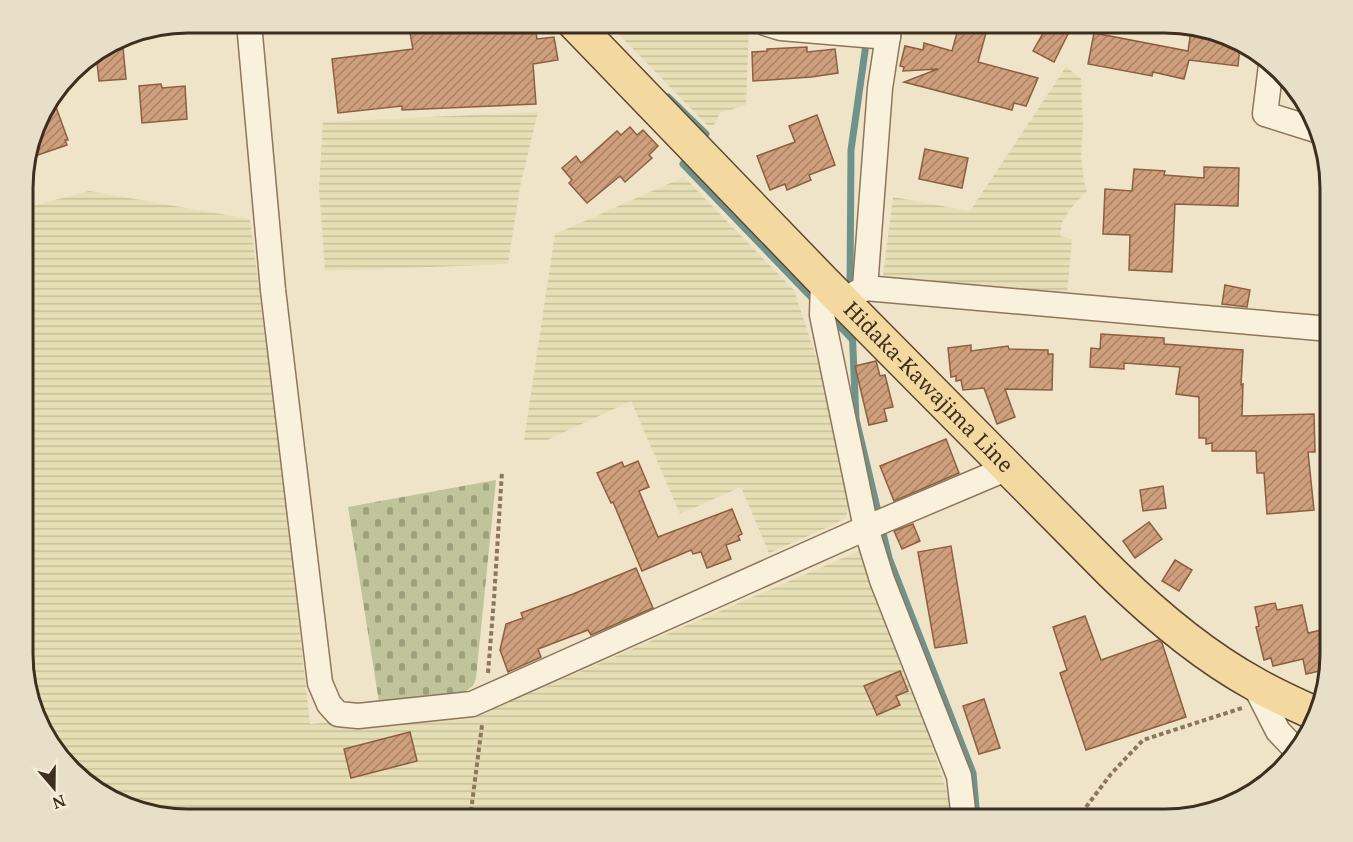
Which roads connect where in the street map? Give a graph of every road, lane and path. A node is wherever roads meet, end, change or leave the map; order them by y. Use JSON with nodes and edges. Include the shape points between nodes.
{"nodes":[{"id":1,"x":250,"y":33,"type":"edge"},
{"id":2,"x":585,"y":33,"type":"edge"},
{"id":3,"x":889,"y":33,"type":"edge"},
{"id":4,"x":1270,"y":74,"type":"edge"},
{"id":5,"x":1307,"y":127,"type":"edge"},
{"id":6,"x":843,"y":290,"type":"junction"},
{"id":7,"x":1320,"y":328,"type":"edge"},
{"id":8,"x":1008,"y":468,"type":"junction"},
{"id":9,"x":502,"y":471,"type":"dead end"},
{"id":10,"x":866,"y":528,"type":"junction"},
{"id":11,"x":1258,"y":693,"type":"junction"},
{"id":12,"x":485,"y":698,"type":"junction"},
{"id":13,"x":1309,"y":711,"type":"edge"},
{"id":14,"x":1291,"y":744,"type":"edge"},
{"id":15,"x":471,"y":809,"type":"edge"},
{"id":16,"x":963,"y":809,"type":"edge"},
{"id":17,"x":1085,"y":809,"type":"edge"}],
"edges":[{"from":1,"to":12,"type":"street","via":[[273,290],[320,683],[338,714],[358,716],[472,704]]},
{"from":2,"to":6,"type":"main road","name":"Hidaka-Kawajima Line"},
{"from":3,"to":6,"type":"street"},
{"from":4,"to":5,"type":"street","via":[[1265,114]]},
{"from":6,"to":7,"type":"street"},
{"from":6,"to":8,"type":"main road","name":"Hidaka-Kawajima Line"},
{"from":6,"to":10,"type":"street","via":[[822,315]]},
{"from":8,"to":10,"type":"street"},
{"from":8,"to":11,"type":"main road","name":"Hidaka-Kawajima Line","via":[[1154,613]]},
{"from":9,"to":12,"type":"path"},
{"from":10,"to":12,"type":"street"},
{"from":10,"to":16,"type":"street","via":[[882,580],[959,776]]},
{"from":11,"to":13,"type":"main road","name":"Hidaka-Kawajima Line"},
{"from":11,"to":14,"type":"street","via":[[1278,731]]},
{"from":11,"to":17,"type":"path","via":[[1143,740]]},
{"from":12,"to":15,"type":"path"}]}
